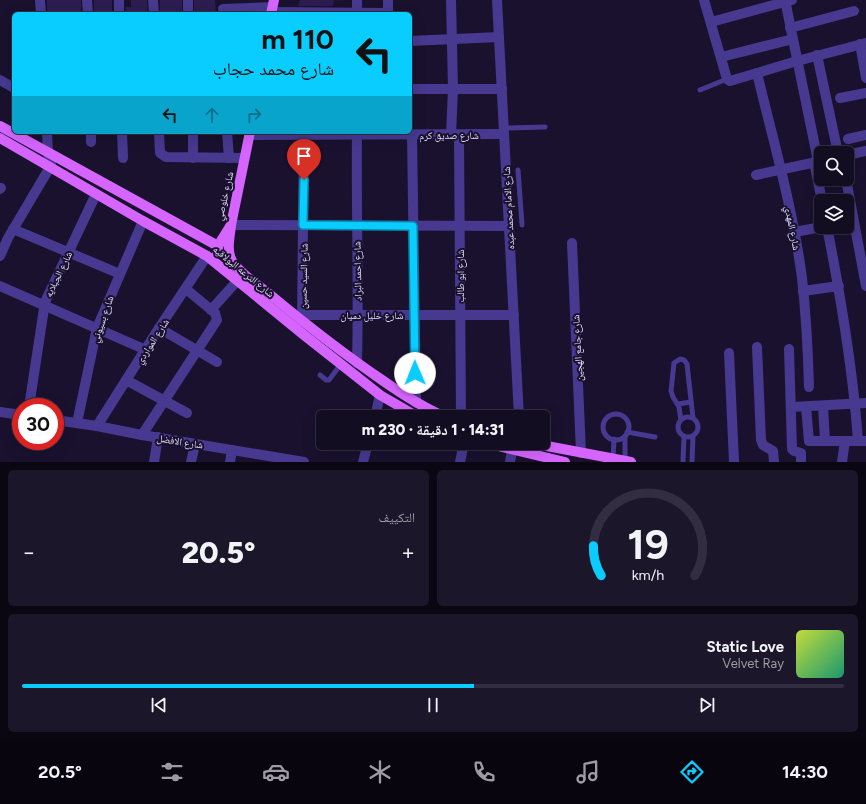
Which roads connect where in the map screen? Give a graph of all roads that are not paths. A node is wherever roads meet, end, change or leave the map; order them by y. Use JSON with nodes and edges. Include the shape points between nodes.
{"nodes":[{"id":1,"x":40,"y":0,"type":"edge"},
{"id":2,"x":87,"y":0,"type":"edge"},
{"id":3,"x":119,"y":0,"type":"edge"},
{"id":4,"x":153,"y":0,"type":"edge"},
{"id":5,"x":188,"y":0,"type":"edge"},
{"id":6,"x":357,"y":0,"type":"edge"},
{"id":7,"x":388,"y":0,"type":"edge"},
{"id":8,"x":451,"y":0,"type":"edge"},
{"id":9,"x":497,"y":0,"type":"edge"},
{"id":10,"x":704,"y":0,"type":"edge"},
{"id":11,"x":787,"y":1,"type":"edge"},
{"id":12,"x":223,"y":8,"type":"edge"},
{"id":13,"x":272,"y":8,"type":"edge"},
{"id":14,"x":854,"y":11,"type":"dead end"},
{"id":15,"x":41,"y":12,"type":"edge"},
{"id":16,"x":88,"y":12,"type":"edge"},
{"id":17,"x":119,"y":12,"type":"edge"},
{"id":18,"x":154,"y":12,"type":"edge"},
{"id":19,"x":188,"y":12,"type":"edge"},
{"id":20,"x":318,"y":12,"type":"edge"},
{"id":21,"x":357,"y":12,"type":"edge"},
{"id":22,"x":388,"y":12,"type":"edge"},
{"id":23,"x":711,"y":22,"type":"junction"},
{"id":24,"x":790,"y":28,"type":"junction"},
{"id":25,"x":499,"y":37,"type":"junction"},
{"id":26,"x":452,"y":39,"type":"junction"},
{"id":27,"x":793,"y":39,"type":"junction"},
{"id":28,"x":412,"y":41,"type":"edge"},
{"id":29,"x":863,"y":44,"type":"edge"},
{"id":30,"x":817,"y":55,"type":"junction"},
{"id":31,"x":721,"y":57,"type":"junction"},
{"id":32,"x":797,"y":60,"type":"junction"},
{"id":33,"x":757,"y":72,"type":"junction"},
{"id":34,"x":866,"y":78,"type":"edge"},
{"id":35,"x":727,"y":79,"type":"junction"},
{"id":36,"x":0,"y":80,"type":"edge"},
{"id":37,"x":12,"y":87,"type":"edge"},
{"id":38,"x":412,"y":89,"type":"edge"},
{"id":39,"x":453,"y":89,"type":"junction"},
{"id":40,"x":502,"y":89,"type":"junction"},
{"id":41,"x":700,"y":90,"type":"dead end"},
{"id":42,"x":866,"y":93,"type":"edge"},
{"id":43,"x":840,"y":98,"type":"dead end"},
{"id":44,"x":0,"y":126,"type":"edge"},
{"id":45,"x":545,"y":127,"type":"dead end"},
{"id":46,"x":504,"y":131,"type":"junction"},
{"id":47,"x":12,"y":133,"type":"edge"},
{"id":48,"x":14,"y":134,"type":"edge"},
{"id":49,"x":47,"y":134,"type":"edge"},
{"id":50,"x":91,"y":134,"type":"edge"},
{"id":51,"x":122,"y":134,"type":"edge"},
{"id":52,"x":159,"y":134,"type":"edge"},
{"id":53,"x":192,"y":134,"type":"edge"},
{"id":54,"x":227,"y":134,"type":"edge"},
{"id":55,"x":250,"y":134,"type":"edge"},
{"id":56,"x":330,"y":134,"type":"edge"},
{"id":57,"x":357,"y":134,"type":"edge"},
{"id":58,"x":402,"y":134,"type":"edge"},
{"id":59,"x":304,"y":135,"type":"junction"},
{"id":60,"x":412,"y":135,"type":"junction"},
{"id":61,"x":455,"y":135,"type":"junction"},
{"id":62,"x":866,"y":135,"type":"edge"},
{"id":63,"x":0,"y":138,"type":"edge"},
{"id":64,"x":848,"y":139,"type":"dead end"},
{"id":65,"x":91,"y":142,"type":"dead end"},
{"id":66,"x":815,"y":146,"type":"edge"},
{"id":67,"x":836,"y":146,"type":"edge"},
{"id":68,"x":866,"y":151,"type":"edge"},
{"id":69,"x":48,"y":154,"type":"junction"},
{"id":70,"x":854,"y":154,"type":"edge"},
{"id":71,"x":123,"y":158,"type":"dead end"},
{"id":72,"x":193,"y":158,"type":"junction"},
{"id":73,"x":229,"y":158,"type":"junction"},
{"id":74,"x":244,"y":158,"type":"junction"},
{"id":75,"x":814,"y":162,"type":"edge"},
{"id":76,"x":50,"y":167,"type":"junction"},
{"id":77,"x":780,"y":169,"type":"junction"},
{"id":78,"x":518,"y":170,"type":"dead end"},
{"id":79,"x":756,"y":175,"type":"dead end"},
{"id":80,"x":847,"y":186,"type":"edge"},
{"id":81,"x":96,"y":194,"type":"junction"},
{"id":82,"x":515,"y":212,"type":"junction"},
{"id":83,"x":143,"y":221,"type":"junction"},
{"id":84,"x":231,"y":225,"type":"junction"},
{"id":85,"x":303,"y":225,"type":"junction"},
{"id":86,"x":356,"y":225,"type":"junction"},
{"id":87,"x":522,"y":225,"type":"dead end"},
{"id":88,"x":413,"y":226,"type":"junction"},
{"id":89,"x":460,"y":226,"type":"junction"},
{"id":90,"x":509,"y":226,"type":"junction"},
{"id":91,"x":814,"y":228,"type":"edge"},
{"id":92,"x":13,"y":229,"type":"junction"},
{"id":93,"x":794,"y":232,"type":"junction"},
{"id":94,"x":828,"y":234,"type":"edge"},
{"id":95,"x":572,"y":244,"type":"dead end"},
{"id":96,"x":218,"y":246,"type":"junction"},
{"id":97,"x":1,"y":252,"type":"edge"},
{"id":98,"x":68,"y":252,"type":"junction"},
{"id":99,"x":211,"y":259,"type":"junction"},
{"id":100,"x":864,"y":267,"type":"edge"},
{"id":101,"x":120,"y":274,"type":"junction"},
{"id":102,"x":236,"y":281,"type":"junction"},
{"id":103,"x":0,"y":286,"type":"edge"},
{"id":104,"x":839,"y":286,"type":"junction"},
{"id":105,"x":866,"y":286,"type":"edge"},
{"id":106,"x":186,"y":289,"type":"junction"},
{"id":107,"x":803,"y":292,"type":"junction"},
{"id":108,"x":44,"y":305,"type":"junction"},
{"id":109,"x":211,"y":310,"type":"junction"},
{"id":110,"x":514,"y":314,"type":"junction"},
{"id":111,"x":358,"y":315,"type":"junction"},
{"id":112,"x":415,"y":315,"type":"junction"},
{"id":113,"x":460,"y":315,"type":"junction"},
{"id":114,"x":305,"y":325,"type":"junction"},
{"id":115,"x":97,"y":328,"type":"junction"},
{"id":116,"x":159,"y":328,"type":"junction"},
{"id":117,"x":757,"y":347,"type":"dead end"},
{"id":118,"x":789,"y":349,"type":"dead end"},
{"id":119,"x":146,"y":350,"type":"junction"},
{"id":120,"x":197,"y":351,"type":"junction"},
{"id":121,"x":729,"y":353,"type":"dead end"},
{"id":122,"x":217,"y":362,"type":"dead end"},
{"id":123,"x":356,"y":363,"type":"junction"},
{"id":124,"x":341,"y":364,"type":"junction"},
{"id":125,"x":320,"y":375,"type":"dead end"},
{"id":126,"x":126,"y":380,"type":"junction"},
{"id":127,"x":809,"y":387,"type":"dead end"},
{"id":128,"x":380,"y":395,"type":"junction"},
{"id":129,"x":30,"y":398,"type":"edge"},
{"id":130,"x":165,"y":401,"type":"junction"},
{"id":131,"x":691,"y":402,"type":"junction"},
{"id":132,"x":416,"y":403,"type":"junction"},
{"id":133,"x":866,"y":403,"type":"edge"},
{"id":134,"x":678,"y":404,"type":"junction"},
{"id":135,"x":855,"y":404,"type":"junction"},
{"id":136,"x":823,"y":406,"type":"junction"},
{"id":137,"x":790,"y":407,"type":"junction"},
{"id":138,"x":806,"y":407,"type":"junction"},
{"id":139,"x":376,"y":410,"type":"edge"},
{"id":140,"x":406,"y":410,"type":"edge"},
{"id":141,"x":430,"y":410,"type":"edge"},
{"id":142,"x":461,"y":410,"type":"edge"},
{"id":143,"x":519,"y":410,"type":"edge"},
{"id":144,"x":0,"y":412,"type":"edge"},
{"id":145,"x":187,"y":413,"type":"dead end"},
{"id":146,"x":12,"y":414,"type":"edge"},
{"id":147,"x":693,"y":418,"type":"junction"},
{"id":148,"x":681,"y":420,"type":"junction"},
{"id":149,"x":64,"y":421,"type":"edge"},
{"id":150,"x":77,"y":423,"type":"junction"},
{"id":151,"x":97,"y":426,"type":"junction"},
{"id":152,"x":626,"y":434,"type":"junction"},
{"id":153,"x":142,"y":435,"type":"junction"},
{"id":154,"x":684,"y":436,"type":"junction"},
{"id":155,"x":693,"y":436,"type":"junction"},
{"id":156,"x":158,"y":437,"type":"junction"},
{"id":157,"x":655,"y":437,"type":"dead end"},
{"id":158,"x":614,"y":439,"type":"junction"},
{"id":159,"x":825,"y":441,"type":"junction"},
{"id":160,"x":845,"y":441,"type":"junction"},
{"id":161,"x":862,"y":442,"type":"edge"},
{"id":162,"x":195,"y":444,"type":"junction"},
{"id":163,"x":550,"y":447,"type":"edge"},
{"id":164,"x":232,"y":450,"type":"junction"},
{"id":165,"x":366,"y":450,"type":"edge"},
{"id":166,"x":463,"y":450,"type":"edge"},
{"id":167,"x":512,"y":450,"type":"joint"},
{"id":168,"x":581,"y":453,"type":"junction"},
{"id":169,"x":614,"y":459,"type":"junction"},
{"id":170,"x":274,"y":460,"type":"edge"},
{"id":171,"x":628,"y":461,"type":"edge"},
{"id":172,"x":154,"y":462,"type":"edge"},
{"id":173,"x":191,"y":462,"type":"edge"},
{"id":174,"x":230,"y":462,"type":"edge"},
{"id":175,"x":304,"y":462,"type":"edge"},
{"id":176,"x":363,"y":462,"type":"edge"},
{"id":177,"x":460,"y":462,"type":"edge"},
{"id":178,"x":510,"y":462,"type":"edge"},
{"id":179,"x":562,"y":462,"type":"edge"},
{"id":180,"x":683,"y":462,"type":"edge"},
{"id":181,"x":692,"y":462,"type":"edge"},
{"id":182,"x":734,"y":462,"type":"edge"},
{"id":183,"x":774,"y":462,"type":"edge"},
{"id":184,"x":800,"y":462,"type":"edge"},
{"id":185,"x":842,"y":462,"type":"edge"}],
"edges":[{"from":1,"to":15,"type":"street"},
{"from":2,"to":16,"type":"street"},
{"from":3,"to":17,"type":"street"},
{"from":4,"to":18,"type":"street"},
{"from":5,"to":19,"type":"street"},
{"from":6,"to":21,"type":"street"},
{"from":7,"to":22,"type":"street"},
{"from":8,"to":26,"type":"street","name":"شارع ابو طالب"},
{"from":9,"to":25,"type":"street","name":"شارع الامام محمد عبده"},
{"from":10,"to":23,"type":"street"},
{"from":11,"to":23,"type":"street"},
{"from":11,"to":24,"type":"street"},
{"from":12,"to":13,"type":"street"},
{"from":13,"to":20,"type":"street"},
{"from":14,"to":24,"type":"street"},
{"from":23,"to":31,"type":"street"},
{"from":24,"to":27,"type":"street"},
{"from":25,"to":26,"type":"street"},
{"from":25,"to":40,"type":"street","name":"شارع الامام محمد عبده"},
{"from":26,"to":28,"type":"street"},
{"from":26,"to":39,"type":"street","name":"شارع ابو طالب"},
{"from":27,"to":31,"type":"street"},
{"from":27,"to":32,"type":"street"},
{"from":29,"to":30,"type":"street"},
{"from":29,"to":34,"type":"street"},
{"from":30,"to":32,"type":"street"},
{"from":30,"to":67,"type":"street"},
{"from":31,"to":35,"type":"street"},
{"from":32,"to":33,"type":"street"},
{"from":32,"to":66,"type":"street"},
{"from":33,"to":35,"type":"street","via":[[732,81]]},
{"from":33,"to":77,"type":"street","name":"شارع المهدي"},
{"from":35,"to":41,"type":"lane"},
{"from":36,"to":37,"type":"street"},
{"from":38,"to":39,"type":"street"},
{"from":39,"to":40,"type":"street"},
{"from":39,"to":61,"type":"street","name":"شارع ابو طالب"},
{"from":40,"to":46,"type":"street","name":"شارع الامام محمد عبده"},
{"from":42,"to":43,"type":"street"},
{"from":44,"to":47,"type":"main road","name":"شارع الترعه البولاقيه"},
{"from":45,"to":46,"type":"lane"},
{"from":46,"to":61,"type":"street","name":"شارع صديق كرم"},
{"from":46,"to":82,"type":"street","name":"شارع الامام محمد عبده"},
{"from":48,"to":69,"type":"main road","name":"شارع الترعه البولاقيه"},
{"from":49,"to":69,"type":"street"},
{"from":50,"to":65,"type":"street"},
{"from":51,"to":71,"type":"street"},
{"from":52,"to":72,"type":"street","via":[[160,153],[166,157]]},
{"from":53,"to":72,"type":"street"},
{"from":54,"to":73,"type":"street"},
{"from":55,"to":59,"type":"street","name":"شارع صديق كرم"},
{"from":55,"to":74,"type":"main road","name":"شارع خلوصي"},
{"from":56,"to":59,"type":"street","name":"شارع صديق كرم"},
{"from":57,"to":86,"type":"street","name":"شارع احمد البراد"},
{"from":58,"to":60,"type":"street","name":"شارع صديق كرم"},
{"from":59,"to":85,"type":"street","name":"شارع السيد حسين"},
{"from":60,"to":61,"type":"street","name":"شارع صديق كرم"},
{"from":60,"to":88,"type":"street"},
{"from":61,"to":89,"type":"street","name":"شارع ابو طالب"},
{"from":62,"to":64,"type":"street"},
{"from":63,"to":76,"type":"main road","name":"شارع الترعه البولاقيه"},
{"from":68,"to":70,"type":"street"},
{"from":69,"to":76,"type":"street"},
{"from":69,"to":96,"type":"main road","name":"شارع الترعه البولاقيه"},
{"from":72,"to":73,"type":"street"},
{"from":73,"to":74,"type":"street"},
{"from":74,"to":84,"type":"main road","name":"شارع خلوصي"},
{"from":75,"to":77,"type":"street"},
{"from":76,"to":81,"type":"main road","name":"شارع الترعه البولاقيه"},
{"from":76,"to":92,"type":"street"},
{"from":77,"to":79,"type":"street"},
{"from":77,"to":93,"type":"street","name":"شارع المهدي"},
{"from":78,"to":82,"type":"lane"},
{"from":80,"to":100,"type":"street"},
{"from":81,"to":83,"type":"main road","name":"شارع الترعه البولاقيه"},
{"from":81,"to":98,"type":"street","name":"شارع الجبلايه"},
{"from":82,"to":87,"type":"lane"},
{"from":82,"to":90,"type":"street","name":"شارع الامام محمد عبده"},
{"from":83,"to":99,"type":"main road","name":"شارع الترعه البولاقيه"},
{"from":83,"to":101,"type":"street","name":"شارع بسيوني"},
{"from":84,"to":85,"type":"street"},
{"from":84,"to":96,"type":"main road","name":"شارع خلوصي"},
{"from":84,"to":114,"type":"main road","name":"شارع الترعه البولاقيه","via":[[228,250],[233,263]]},
{"from":85,"to":86,"type":"street"},
{"from":85,"to":114,"type":"street","name":"شارع السيد حسين"},
{"from":86,"to":88,"type":"street"},
{"from":86,"to":111,"type":"street","name":"شارع احمد البراد"},
{"from":88,"to":89,"type":"street"},
{"from":88,"to":112,"type":"street"},
{"from":89,"to":90,"type":"street"},
{"from":89,"to":113,"type":"street","name":"شارع ابو طالب"},
{"from":90,"to":110,"type":"street","name":"شارع الامام محمد عبده"},
{"from":91,"to":93,"type":"street"},
{"from":92,"to":97,"type":"street"},
{"from":92,"to":98,"type":"street"},
{"from":93,"to":107,"type":"street","name":"شارع المهدي"},
{"from":94,"to":104,"type":"street"},
{"from":95,"to":168,"type":"street","name":"شارع جامع الهجين"},
{"from":96,"to":99,"type":"main road","name":"شارع خلوصي"},
{"from":98,"to":101,"type":"street"},
{"from":98,"to":108,"type":"street","name":"شارع الجبلايه"},
{"from":99,"to":102,"type":"main road","name":"شارع الترعه البولاقيه"},
{"from":99,"to":106,"type":"street","name":"شارع المواردي"},
{"from":100,"to":105,"type":"street"},
{"from":101,"to":115,"type":"street","name":"شارع بسيوني"},
{"from":102,"to":109,"type":"street"},
{"from":102,"to":114,"type":"main road","name":"شارع الترعه البولاقيه"},
{"from":103,"to":108,"type":"street"},
{"from":104,"to":107,"type":"street"},
{"from":104,"to":135,"type":"street"},
{"from":106,"to":109,"type":"street"},
{"from":106,"to":116,"type":"street","name":"شارع المواردي"},
{"from":107,"to":127,"type":"street","name":"شارع المهدي"},
{"from":108,"to":115,"type":"street"},
{"from":108,"to":129,"type":"street","name":"شارع الجبلايه"},
{"from":109,"to":120,"type":"street","via":[[217,320]]},
{"from":110,"to":113,"type":"street","name":"شارع خليل دميان"},
{"from":110,"to":143,"type":"street","name":"شارع الامام محمد عبده"},
{"from":111,"to":112,"type":"street","name":"شارع خليل دميان"},
{"from":111,"to":114,"type":"street","name":"شارع خليل دميان"},
{"from":111,"to":123,"type":"street","name":"شارع احمد البراد"},
{"from":112,"to":113,"type":"street","name":"شارع خليل دميان"},
{"from":112,"to":132,"type":"street"},
{"from":113,"to":142,"type":"street","name":"شارع ابو طالب"},
{"from":114,"to":123,"type":"main road","name":"شارع الترعه البولاقيه"},
{"from":114,"to":124,"type":"main road","name":"شارع الترعه البولاقيه"},
{"from":115,"to":119,"type":"street"},
{"from":115,"to":150,"type":"street","name":"شارع بسيوني"},
{"from":116,"to":119,"type":"street","name":"شارع المواردي"},
{"from":116,"to":120,"type":"street"},
{"from":117,"to":183,"type":"street","via":[[761,440],[763,445],[773,451]]},
{"from":118,"to":137,"type":"street"},
{"from":119,"to":126,"type":"street","name":"شارع المواردي"},
{"from":120,"to":122,"type":"street"},
{"from":120,"to":130,"type":"street"},
{"from":121,"to":182,"type":"street"},
{"from":123,"to":132,"type":"main road","name":"شارع الترعه البولاقيه"},
{"from":124,"to":125,"type":"lane","via":[[329,380]]},
{"from":124,"to":128,"type":"main road","name":"شارع الترعه البولاقيه"},
{"from":126,"to":130,"type":"street"},
{"from":126,"to":151,"type":"street","name":"شارع المواردي"},
{"from":128,"to":139,"type":"street"},
{"from":128,"to":140,"type":"main road","name":"شارع الترعه البولاقيه"},
{"from":130,"to":145,"type":"street"},
{"from":130,"to":153,"type":"street"},
{"from":131,"to":134,"type":"lane"},
{"from":131,"to":134,"type":"lane","via":[[687,364],[680,358],[674,363],[671,387]]},
{"from":131,"to":147,"type":"lane"},
{"from":132,"to":141,"type":"main road","name":"شارع الترعه البولاقيه"},
{"from":133,"to":135,"type":"street"},
{"from":134,"to":148,"type":"lane"},
{"from":135,"to":136,"type":"street"},
{"from":135,"to":161,"type":"street"},
{"from":136,"to":138,"type":"street"},
{"from":136,"to":159,"type":"street"},
{"from":137,"to":138,"type":"street"},
{"from":137,"to":184,"type":"street","via":[[792,449],[801,453]]},
{"from":138,"to":159,"type":"street","via":[[809,441]]},
{"from":144,"to":146,"type":"street"},
{"from":147,"to":148,"type":"lane","via":[[686,417]]},
{"from":147,"to":155,"type":"lane","via":[[698,428]]},
{"from":148,"to":154,"type":"lane","via":[[678,429]]},
{"from":149,"to":150,"type":"street","name":"شارع الافضل"},
{"from":150,"to":151,"type":"street","name":"شارع الافضل"},
{"from":151,"to":153,"type":"street","name":"شارع الافضل"},
{"from":152,"to":157,"type":"lane"},
{"from":152,"to":158,"type":"lane","via":[[622,438]]},
{"from":152,"to":158,"type":"lane","via":[[629,425],[625,418],[618,414],[610,415],[605,421],[604,429],[607,436]]},
{"from":152,"to":171,"type":"lane"},
{"from":153,"to":156,"type":"street","name":"شارع الافضل"},
{"from":154,"to":155,"type":"lane"},
{"from":154,"to":180,"type":"lane"},
{"from":155,"to":181,"type":"lane"},
{"from":156,"to":162,"type":"street","name":"شارع الافضل"},
{"from":156,"to":172,"type":"street"},
{"from":158,"to":169,"type":"lane"},
{"from":159,"to":160,"type":"street"},
{"from":160,"to":161,"type":"street"},
{"from":160,"to":185,"type":"street"},
{"from":162,"to":164,"type":"street","name":"شارع الافضل"},
{"from":162,"to":173,"type":"street"},
{"from":163,"to":168,"type":"main road"},
{"from":164,"to":170,"type":"street","name":"شارع الافضل"},
{"from":164,"to":174,"type":"street"},
{"from":165,"to":176,"type":"street"},
{"from":166,"to":177,"type":"street"},
{"from":167,"to":178,"type":"street"},
{"from":167,"to":179,"type":"main road"},
{"from":168,"to":169,"type":"main road"},
{"from":169,"to":171,"type":"main road"},
{"from":170,"to":175,"type":"street","name":"شارع الافضل"}]}
